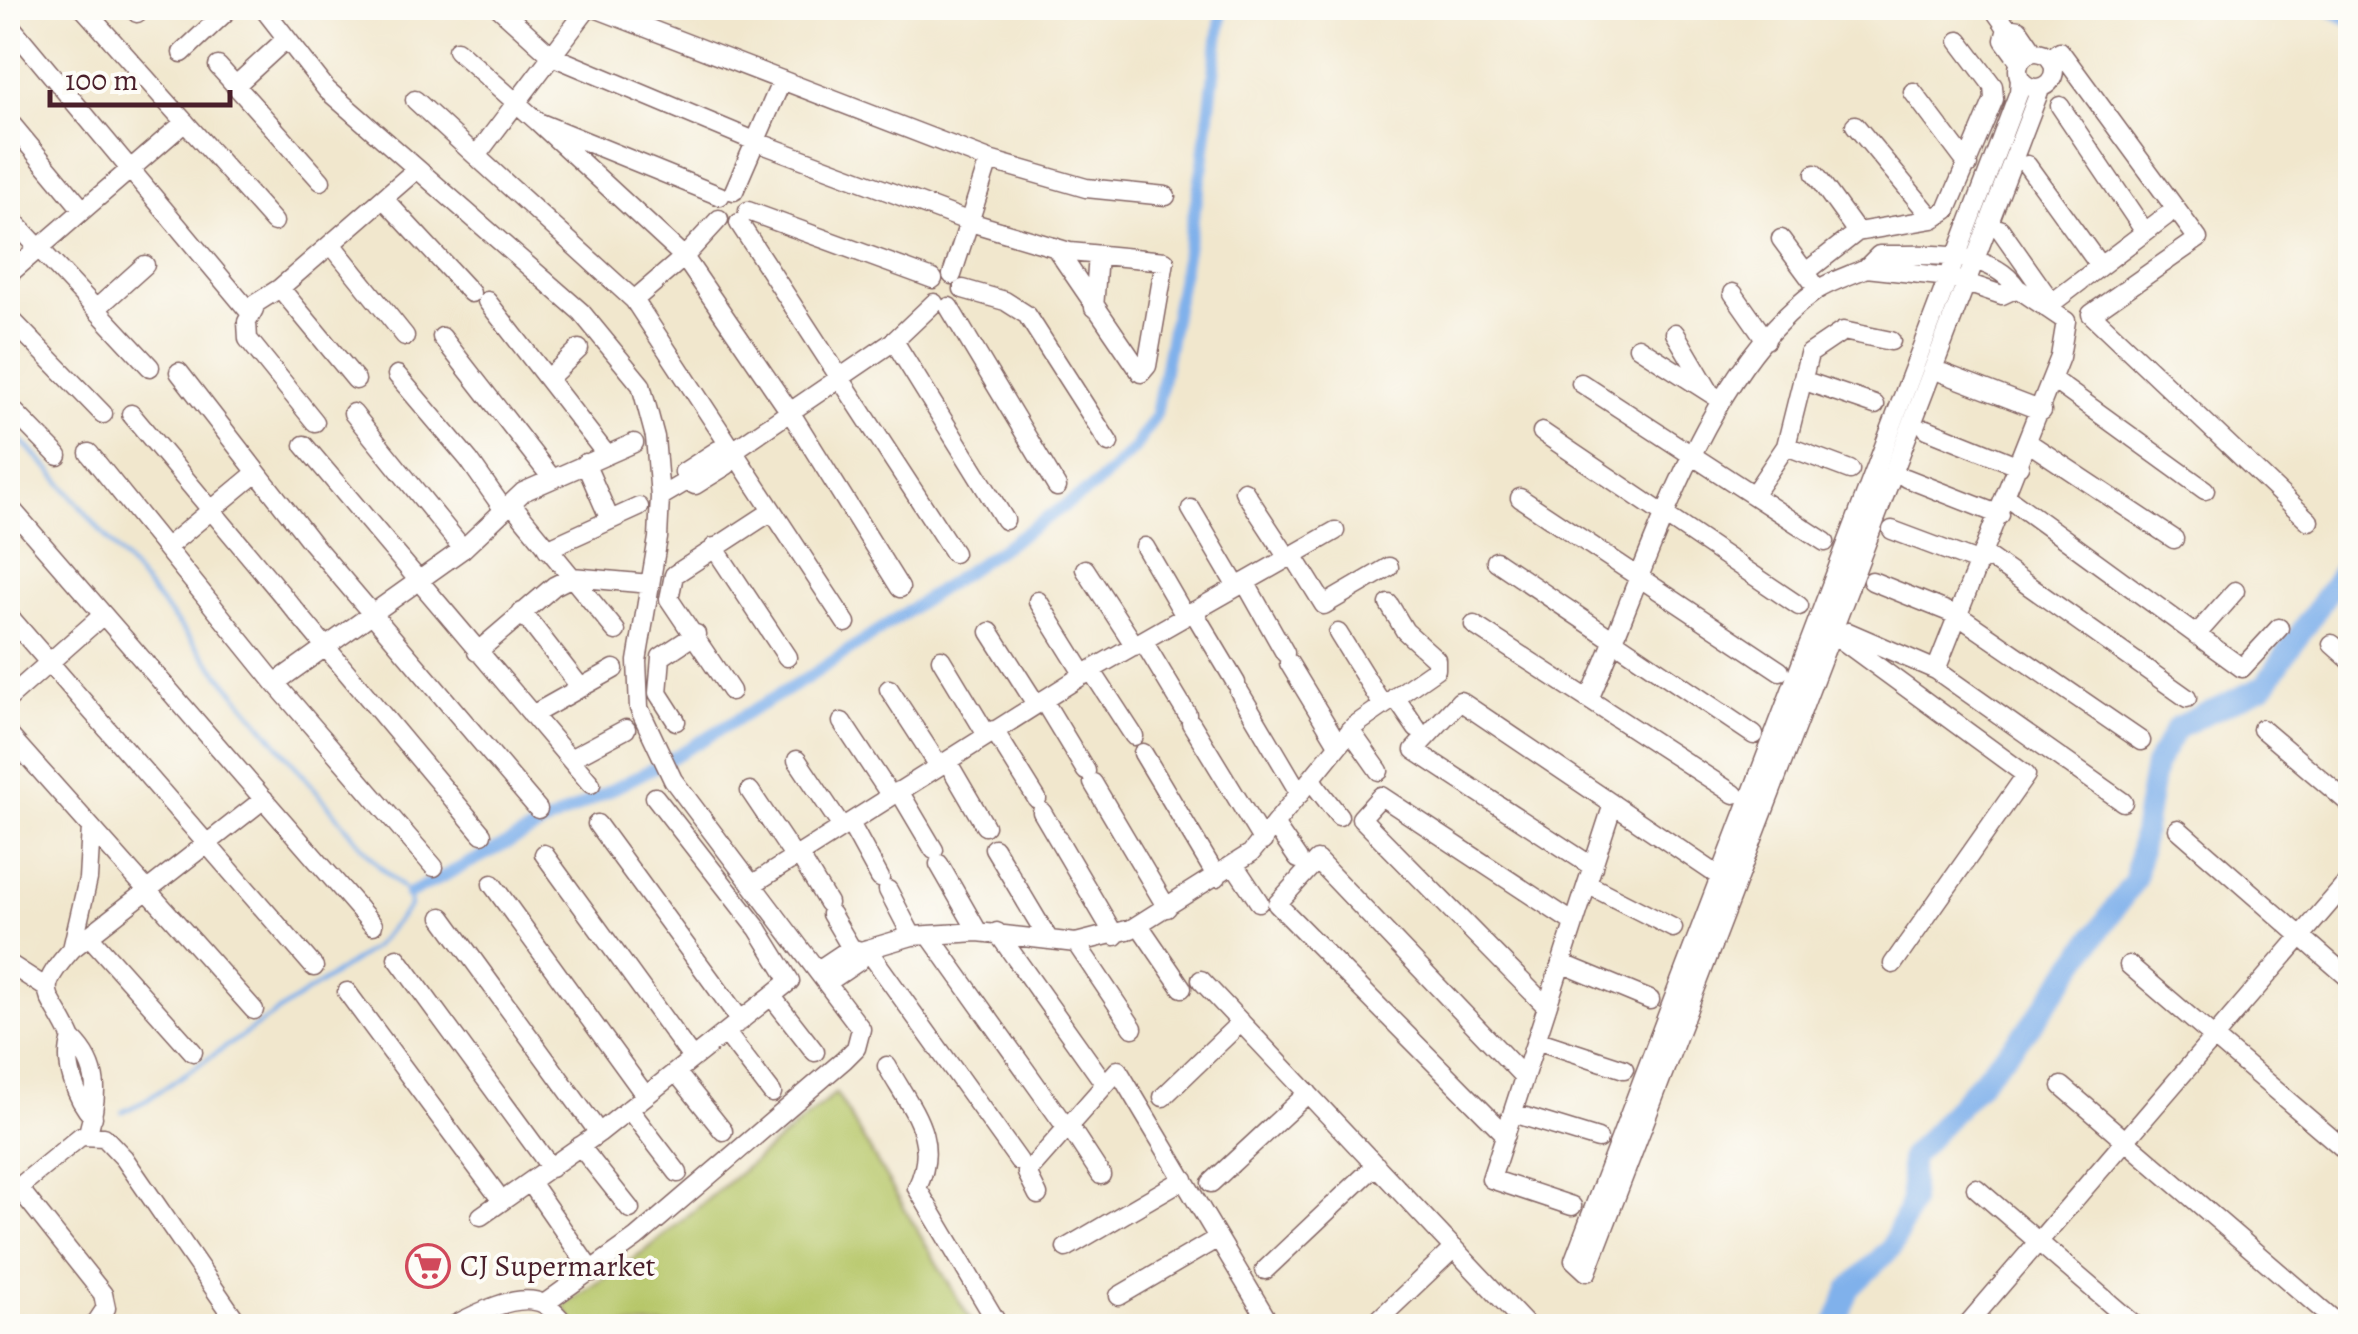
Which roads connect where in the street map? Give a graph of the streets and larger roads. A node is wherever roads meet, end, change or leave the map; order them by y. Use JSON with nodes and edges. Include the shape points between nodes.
{"nodes":[{"id":1,"x":83,"y":8,"type":"edge"},
{"id":2,"x":230,"y":8,"type":"edge"},
{"id":3,"x":263,"y":8,"type":"edge"},
{"id":4,"x":498,"y":8,"type":"edge"},
{"id":5,"x":592,"y":8,"type":"edge"},
{"id":6,"x":1994,"y":8,"type":"edge"},
{"id":7,"x":8,"y":23,"type":"edge"},
{"id":8,"x":286,"y":38,"type":"junction"},
{"id":9,"x":1959,"y":42,"type":"dead end"},
{"id":10,"x":456,"y":50,"type":"dead end"},
{"id":11,"x":182,"y":54,"type":"dead end"},
{"id":12,"x":552,"y":56,"type":"junction"},
{"id":13,"x":2031,"y":63,"type":"junction"},
{"id":14,"x":218,"y":66,"type":"dead end"},
{"id":15,"x":782,"y":80,"type":"junction"},
{"id":16,"x":235,"y":86,"type":"junction"},
{"id":17,"x":2041,"y":87,"type":"junction"},
{"id":18,"x":1913,"y":92,"type":"dead end"},
{"id":19,"x":415,"y":100,"type":"dead end"},
{"id":20,"x":2060,"y":106,"type":"dead end"},
{"id":21,"x":516,"y":107,"type":"junction"},
{"id":22,"x":8,"y":120,"type":"edge"},
{"id":23,"x":185,"y":122,"type":"junction"},
{"id":24,"x":538,"y":122,"type":"junction"},
{"id":25,"x":1855,"y":125,"type":"dead end"},
{"id":26,"x":758,"y":142,"type":"junction"},
{"id":27,"x":600,"y":144,"type":"junction"},
{"id":28,"x":476,"y":156,"type":"junction"},
{"id":29,"x":989,"y":160,"type":"junction"},
{"id":30,"x":1968,"y":164,"type":"junction"},
{"id":31,"x":582,"y":165,"type":"junction"},
{"id":32,"x":2027,"y":165,"type":"dead end"},
{"id":33,"x":131,"y":169,"type":"junction"},
{"id":34,"x":417,"y":169,"type":"junction"},
{"id":35,"x":1815,"y":174,"type":"dead end"},
{"id":36,"x":321,"y":181,"type":"dead end"},
{"id":37,"x":727,"y":194,"type":"junction"},
{"id":38,"x":1166,"y":196,"type":"dead end"},
{"id":39,"x":384,"y":199,"type":"junction"},
{"id":40,"x":83,"y":210,"type":"junction"},
{"id":41,"x":8,"y":215,"type":"edge"},
{"id":42,"x":2166,"y":216,"type":"dead end"},
{"id":43,"x":743,"y":217,"type":"junction"},
{"id":44,"x":719,"y":219,"type":"junction"},
{"id":45,"x":1933,"y":219,"type":"junction"},
{"id":46,"x":274,"y":222,"type":"dead end"},
{"id":47,"x":970,"y":222,"type":"junction"},
{"id":48,"x":2000,"y":229,"type":"dead end"},
{"id":49,"x":1857,"y":232,"type":"junction"},
{"id":50,"x":2145,"y":232,"type":"junction"},
{"id":51,"x":1781,"y":239,"type":"dead end"},
{"id":52,"x":331,"y":244,"type":"junction"},
{"id":53,"x":1055,"y":247,"type":"junction"},
{"id":54,"x":37,"y":249,"type":"junction"},
{"id":55,"x":1098,"y":255,"type":"junction"},
{"id":56,"x":684,"y":258,"type":"junction"},
{"id":57,"x":1964,"y":258,"type":"junction"},
{"id":58,"x":145,"y":264,"type":"dead end"},
{"id":59,"x":2100,"y":266,"type":"junction"},
{"id":60,"x":1866,"y":268,"type":"junction"},
{"id":61,"x":1806,"y":272,"type":"junction"},
{"id":62,"x":8,"y":275,"type":"edge"},
{"id":63,"x":1956,"y":280,"type":"junction"},
{"id":64,"x":950,"y":281,"type":"junction"},
{"id":65,"x":280,"y":288,"type":"junction"},
{"id":66,"x":2017,"y":288,"type":"junction"},
{"id":67,"x":1818,"y":290,"type":"junction"},
{"id":68,"x":1733,"y":293,"type":"dead end"},
{"id":69,"x":634,"y":300,"type":"junction"},
{"id":70,"x":941,"y":305,"type":"junction"},
{"id":71,"x":2050,"y":305,"type":"junction"},
{"id":72,"x":254,"y":308,"type":"junction"},
{"id":73,"x":1094,"y":308,"type":"junction"},
{"id":74,"x":96,"y":309,"type":"junction"},
{"id":75,"x":8,"y":316,"type":"edge"},
{"id":76,"x":1675,"y":332,"type":"dead end"},
{"id":77,"x":405,"y":336,"type":"dead end"},
{"id":78,"x":442,"y":337,"type":"dead end"},
{"id":79,"x":1766,"y":340,"type":"junction"},
{"id":80,"x":894,"y":342,"type":"junction"},
{"id":81,"x":1891,"y":342,"type":"dead end"},
{"id":82,"x":1638,"y":347,"type":"dead end"},
{"id":83,"x":579,"y":349,"type":"dead end"},
{"id":84,"x":150,"y":367,"type":"dead end"},
{"id":85,"x":179,"y":372,"type":"dead end"},
{"id":86,"x":1943,"y":373,"type":"dead end"},
{"id":87,"x":397,"y":375,"type":"dead end"},
{"id":88,"x":549,"y":378,"type":"junction"},
{"id":89,"x":356,"y":380,"type":"dead end"},
{"id":90,"x":1802,"y":380,"type":"junction"},
{"id":91,"x":2053,"y":380,"type":"junction"},
{"id":92,"x":840,"y":381,"type":"junction"},
{"id":93,"x":1582,"y":382,"type":"dead end"},
{"id":94,"x":1716,"y":397,"type":"junction"},
{"id":95,"x":8,"y":405,"type":"edge"},
{"id":96,"x":1875,"y":405,"type":"dead end"},
{"id":97,"x":2042,"y":411,"type":"junction"},
{"id":98,"x":354,"y":413,"type":"dead end"},
{"id":99,"x":103,"y":414,"type":"dead end"},
{"id":100,"x":131,"y":414,"type":"dead end"},
{"id":101,"x":792,"y":414,"type":"junction"},
{"id":102,"x":314,"y":422,"type":"dead end"},
{"id":103,"x":1927,"y":429,"type":"dead end"},
{"id":104,"x":1542,"y":432,"type":"dead end"},
{"id":105,"x":1109,"y":443,"type":"dead end"},
{"id":106,"x":2029,"y":443,"type":"junction"},
{"id":107,"x":634,"y":444,"type":"dead end"},
{"id":108,"x":304,"y":445,"type":"dead end"},
{"id":109,"x":1786,"y":446,"type":"junction"},
{"id":110,"x":89,"y":453,"type":"dead end"},
{"id":111,"x":606,"y":454,"type":"junction"},
{"id":112,"x":730,"y":454,"type":"junction"},
{"id":113,"x":58,"y":456,"type":"dead end"},
{"id":114,"x":1694,"y":456,"type":"junction"},
{"id":115,"x":585,"y":463,"type":"junction"},
{"id":116,"x":2020,"y":466,"type":"junction"},
{"id":117,"x":1850,"y":470,"type":"dead end"},
{"id":118,"x":256,"y":473,"type":"junction"},
{"id":119,"x":551,"y":477,"type":"junction"},
{"id":120,"x":1906,"y":478,"type":"dead end"},
{"id":121,"x":1057,"y":487,"type":"dead end"},
{"id":122,"x":2205,"y":490,"type":"dead end"},
{"id":123,"x":1244,"y":491,"type":"dead end"},
{"id":124,"x":1753,"y":495,"type":"junction"},
{"id":125,"x":660,"y":496,"type":"junction"},
{"id":126,"x":1520,"y":498,"type":"dead end"},
{"id":127,"x":8,"y":505,"type":"edge"},
{"id":128,"x":2004,"y":506,"type":"junction"},
{"id":129,"x":507,"y":507,"type":"junction"},
{"id":130,"x":639,"y":508,"type":"dead end"},
{"id":131,"x":1869,"y":508,"type":"junction"},
{"id":132,"x":1191,"y":509,"type":"dead end"},
{"id":133,"x":772,"y":511,"type":"junction"},
{"id":134,"x":211,"y":512,"type":"junction"},
{"id":135,"x":1665,"y":515,"type":"junction"},
{"id":136,"x":610,"y":520,"type":"junction"},
{"id":137,"x":1005,"y":520,"type":"dead end"},
{"id":138,"x":2309,"y":521,"type":"dead end"},
{"id":139,"x":1335,"y":530,"type":"dead end"},
{"id":140,"x":1892,"y":530,"type":"dead end"},
{"id":141,"x":2174,"y":539,"type":"dead end"},
{"id":142,"x":1826,"y":542,"type":"dead end"},
{"id":143,"x":168,"y":547,"type":"junction"},
{"id":144,"x":714,"y":547,"type":"junction"},
{"id":145,"x":546,"y":548,"type":"junction"},
{"id":146,"x":1144,"y":548,"type":"dead end"},
{"id":147,"x":463,"y":549,"type":"junction"},
{"id":148,"x":954,"y":554,"type":"dead end"},
{"id":149,"x":1290,"y":556,"type":"junction"},
{"id":150,"x":1982,"y":558,"type":"junction"},
{"id":151,"x":1496,"y":562,"type":"dead end"},
{"id":152,"x":1389,"y":567,"type":"dead end"},
{"id":153,"x":1086,"y":569,"type":"dead end"},
{"id":154,"x":572,"y":577,"type":"junction"},
{"id":155,"x":1641,"y":579,"type":"junction"},
{"id":156,"x":416,"y":580,"type":"junction"},
{"id":157,"x":1872,"y":581,"type":"dead end"},
{"id":158,"x":650,"y":584,"type":"junction"},
{"id":159,"x":1241,"y":584,"type":"junction"},
{"id":160,"x":900,"y":588,"type":"dead end"},
{"id":161,"x":2236,"y":591,"type":"dead end"},
{"id":162,"x":1038,"y":601,"type":"dead end"},
{"id":163,"x":1389,"y":604,"type":"dead end"},
{"id":164,"x":1324,"y":605,"type":"junction"},
{"id":165,"x":1799,"y":606,"type":"dead end"},
{"id":166,"x":369,"y":612,"type":"junction"},
{"id":167,"x":522,"y":612,"type":"junction"},
{"id":168,"x":1189,"y":614,"type":"junction"},
{"id":169,"x":8,"y":615,"type":"edge"},
{"id":170,"x":103,"y":615,"type":"junction"},
{"id":171,"x":1959,"y":616,"type":"junction"},
{"id":172,"x":846,"y":623,"type":"dead end"},
{"id":173,"x":1474,"y":625,"type":"dead end"},
{"id":174,"x":2279,"y":628,"type":"dead end"},
{"id":175,"x":616,"y":630,"type":"dead end"},
{"id":176,"x":990,"y":632,"type":"dead end"},
{"id":177,"x":1840,"y":633,"type":"junction"},
{"id":178,"x":696,"y":634,"type":"junction"},
{"id":179,"x":2196,"y":635,"type":"junction"},
{"id":180,"x":1615,"y":642,"type":"junction"},
{"id":181,"x":1139,"y":643,"type":"junction"},
{"id":182,"x":2332,"y":644,"type":"dead end"},
{"id":183,"x":323,"y":647,"type":"junction"},
{"id":184,"x":477,"y":652,"type":"junction"},
{"id":185,"x":787,"y":657,"type":"dead end"},
{"id":186,"x":941,"y":659,"type":"dead end"},
{"id":187,"x":2350,"y":660,"type":"edge"},
{"id":188,"x":49,"y":663,"type":"junction"},
{"id":189,"x":614,"y":669,"type":"dead end"},
{"id":190,"x":1936,"y":670,"type":"junction"},
{"id":191,"x":1780,"y":671,"type":"dead end"},
{"id":192,"x":1087,"y":673,"type":"junction"},
{"id":193,"x":275,"y":683,"type":"junction"},
{"id":194,"x":580,"y":688,"type":"junction"},
{"id":195,"x":889,"y":690,"type":"dead end"},
{"id":196,"x":731,"y":691,"type":"dead end"},
{"id":197,"x":2188,"y":698,"type":"dead end"},
{"id":198,"x":8,"y":699,"type":"edge"},
{"id":199,"x":1588,"y":699,"type":"junction"},
{"id":200,"x":1389,"y":701,"type":"junction"},
{"id":201,"x":1040,"y":702,"type":"junction"},
{"id":202,"x":532,"y":715,"type":"junction"},
{"id":203,"x":676,"y":721,"type":"dead end"},
{"id":204,"x":842,"y":722,"type":"dead end"},
{"id":205,"x":1417,"y":728,"type":"dead end"},
{"id":206,"x":626,"y":729,"type":"dead end"},
{"id":207,"x":2262,"y":729,"type":"dead end"},
{"id":208,"x":991,"y":732,"type":"junction"},
{"id":209,"x":8,"y":734,"type":"edge"},
{"id":210,"x":1754,"y":735,"type":"dead end"},
{"id":211,"x":1134,"y":736,"type":"dead end"},
{"id":212,"x":1344,"y":737,"type":"junction"},
{"id":213,"x":2141,"y":741,"type":"dead end"},
{"id":214,"x":1143,"y":753,"type":"dead end"},
{"id":215,"x":570,"y":759,"type":"junction"},
{"id":216,"x":797,"y":760,"type":"dead end"},
{"id":217,"x":943,"y":763,"type":"junction"},
{"id":218,"x":1379,"y":771,"type":"dead end"},
{"id":219,"x":591,"y":784,"type":"dead end"},
{"id":220,"x":1305,"y":787,"type":"junction"},
{"id":221,"x":750,"y":791,"type":"dead end"},
{"id":222,"x":895,"y":793,"type":"junction"},
{"id":223,"x":1734,"y":794,"type":"dead end"},
{"id":224,"x":655,"y":797,"type":"dead end"},
{"id":225,"x":264,"y":798,"type":"junction"},
{"id":226,"x":2122,"y":802,"type":"dead end"},
{"id":227,"x":1613,"y":804,"type":"junction"},
{"id":228,"x":2350,"y":804,"type":"edge"},
{"id":229,"x":538,"y":809,"type":"dead end"},
{"id":230,"x":1339,"y":816,"type":"dead end"},
{"id":231,"x":597,"y":824,"type":"dead end"},
{"id":232,"x":846,"y":825,"type":"junction"},
{"id":233,"x":984,"y":826,"type":"dead end"},
{"id":234,"x":91,"y":827,"type":"junction"},
{"id":235,"x":1276,"y":827,"type":"junction"},
{"id":236,"x":2178,"y":829,"type":"dead end"},
{"id":237,"x":482,"y":834,"type":"dead end"},
{"id":238,"x":1262,"y":841,"type":"junction"},
{"id":239,"x":207,"y":844,"type":"junction"},
{"id":240,"x":994,"y":848,"type":"dead end"},
{"id":241,"x":544,"y":854,"type":"dead end"},
{"id":242,"x":797,"y":857,"type":"junction"},
{"id":243,"x":1298,"y":859,"type":"dead end"},
{"id":244,"x":1235,"y":866,"type":"junction"},
{"id":245,"x":434,"y":867,"type":"dead end"},
{"id":246,"x":1590,"y":875,"type":"junction"},
{"id":247,"x":1720,"y":876,"type":"junction"},
{"id":248,"x":1217,"y":877,"type":"junction"},
{"id":249,"x":2350,"y":879,"type":"edge"},
{"id":250,"x":492,"y":884,"type":"dead end"},
{"id":251,"x":753,"y":884,"type":"junction"},
{"id":252,"x":148,"y":891,"type":"junction"},
{"id":253,"x":1259,"y":902,"type":"dead end"},
{"id":254,"x":1167,"y":908,"type":"junction"},
{"id":255,"x":442,"y":917,"type":"dead end"},
{"id":256,"x":1574,"y":923,"type":"junction"},
{"id":257,"x":373,"y":925,"type":"dead end"},
{"id":258,"x":1138,"y":925,"type":"junction"},
{"id":259,"x":1673,"y":928,"type":"dead end"},
{"id":260,"x":978,"y":932,"type":"junction"},
{"id":261,"x":998,"y":932,"type":"junction"},
{"id":262,"x":921,"y":936,"type":"junction"},
{"id":263,"x":1115,"y":936,"type":"junction"},
{"id":264,"x":2301,"y":936,"type":"junction"},
{"id":265,"x":91,"y":938,"type":"junction"},
{"id":266,"x":1049,"y":940,"type":"junction"},
{"id":267,"x":1076,"y":943,"type":"junction"},
{"id":268,"x":72,"y":949,"type":"junction"},
{"id":269,"x":860,"y":950,"type":"junction"},
{"id":270,"x":397,"y":958,"type":"dead end"},
{"id":271,"x":8,"y":963,"type":"edge"},
{"id":272,"x":1561,"y":963,"type":"junction"},
{"id":273,"x":1893,"y":964,"type":"dead end"},
{"id":274,"x":2129,"y":965,"type":"dead end"},
{"id":275,"x":314,"y":968,"type":"dead end"},
{"id":276,"x":823,"y":976,"type":"junction"},
{"id":277,"x":1200,"y":980,"type":"dead end"},
{"id":278,"x":2350,"y":980,"type":"edge"},
{"id":279,"x":45,"y":987,"type":"junction"},
{"id":280,"x":1182,"y":988,"type":"dead end"},
{"id":281,"x":347,"y":992,"type":"dead end"},
{"id":282,"x":773,"y":998,"type":"junction"},
{"id":283,"x":1650,"y":1000,"type":"dead end"},
{"id":284,"x":1547,"y":1007,"type":"junction"},
{"id":285,"x":254,"y":1010,"type":"dead end"},
{"id":286,"x":1241,"y":1022,"type":"junction"},
{"id":287,"x":733,"y":1027,"type":"junction"},
{"id":288,"x":1133,"y":1028,"type":"dead end"},
{"id":289,"x":2213,"y":1038,"type":"junction"},
{"id":290,"x":1536,"y":1040,"type":"junction"},
{"id":291,"x":193,"y":1052,"type":"dead end"},
{"id":292,"x":815,"y":1052,"type":"dead end"},
{"id":293,"x":692,"y":1058,"type":"junction"},
{"id":294,"x":887,"y":1066,"type":"dead end"},
{"id":295,"x":1624,"y":1069,"type":"dead end"},
{"id":296,"x":676,"y":1072,"type":"junction"},
{"id":297,"x":1524,"y":1076,"type":"junction"},
{"id":298,"x":1102,"y":1080,"type":"dead end"},
{"id":299,"x":2062,"y":1086,"type":"dead end"},
{"id":300,"x":772,"y":1093,"type":"dead end"},
{"id":301,"x":1308,"y":1093,"type":"junction"},
{"id":302,"x":645,"y":1096,"type":"junction"},
{"id":303,"x":1163,"y":1097,"type":"dead end"},
{"id":304,"x":630,"y":1108,"type":"junction"},
{"id":305,"x":1513,"y":1112,"type":"junction"},
{"id":306,"x":1066,"y":1124,"type":"junction"},
{"id":307,"x":90,"y":1126,"type":"junction"},
{"id":308,"x":723,"y":1131,"type":"dead end"},
{"id":309,"x":599,"y":1133,"type":"junction"},
{"id":310,"x":1506,"y":1134,"type":"junction"},
{"id":311,"x":2126,"y":1138,"type":"junction"},
{"id":312,"x":1598,"y":1139,"type":"dead end"},
{"id":313,"x":580,"y":1146,"type":"junction"},
{"id":314,"x":2350,"y":1154,"type":"edge"},
{"id":315,"x":1018,"y":1161,"type":"dead end"},
{"id":316,"x":1376,"y":1164,"type":"junction"},
{"id":317,"x":551,"y":1168,"type":"junction"},
{"id":318,"x":678,"y":1173,"type":"dead end"},
{"id":319,"x":1101,"y":1175,"type":"dead end"},
{"id":320,"x":1184,"y":1180,"type":"junction"},
{"id":321,"x":530,"y":1182,"type":"junction"},
{"id":322,"x":1211,"y":1183,"type":"dead end"},
{"id":323,"x":1976,"y":1188,"type":"dead end"},
{"id":324,"x":13,"y":1192,"type":"edge"},
{"id":325,"x":1038,"y":1195,"type":"dead end"},
{"id":326,"x":502,"y":1200,"type":"junction"},
{"id":327,"x":1572,"y":1206,"type":"dead end"},
{"id":328,"x":630,"y":1210,"type":"dead end"},
{"id":329,"x":481,"y":1216,"type":"dead end"},
{"id":330,"x":1218,"y":1238,"type":"junction"},
{"id":331,"x":2038,"y":1241,"type":"junction"},
{"id":332,"x":1066,"y":1248,"type":"dead end"},
{"id":333,"x":1454,"y":1248,"type":"junction"},
{"id":334,"x":1265,"y":1270,"type":"dead end"},
{"id":335,"x":592,"y":1272,"type":"junction"},
{"id":336,"x":1119,"y":1296,"type":"dead end"},
{"id":337,"x":544,"y":1304,"type":"junction"},
{"id":338,"x":94,"y":1326,"type":"edge"},
{"id":339,"x":240,"y":1326,"type":"edge"},
{"id":340,"x":453,"y":1326,"type":"edge"},
{"id":341,"x":567,"y":1326,"type":"edge"},
{"id":342,"x":999,"y":1326,"type":"edge"},
{"id":343,"x":1270,"y":1326,"type":"edge"},
{"id":344,"x":1372,"y":1326,"type":"edge"},
{"id":345,"x":1527,"y":1326,"type":"edge"},
{"id":346,"x":1966,"y":1326,"type":"edge"},
{"id":347,"x":2136,"y":1326,"type":"edge"},
{"id":348,"x":2341,"y":1326,"type":"edge"}],
"edges":[{"from":1,"to":23,"type":"street"},
{"from":2,"to":11,"type":"street"},
{"from":3,"to":8,"type":"street"},
{"from":4,"to":12,"type":"street"},
{"from":5,"to":12,"type":"street"},
{"from":5,"to":15,"type":"street"},
{"from":6,"to":13,"type":"street","via":[[2007,28],[2004,40]]},
{"from":7,"to":33,"type":"street"},
{"from":8,"to":16,"type":"street"},
{"from":8,"to":34,"type":"street","via":[[328,90]]},
{"from":9,"to":30,"type":"street","via":[[1993,86],[1994,99]]},
{"from":10,"to":21,"type":"street"},
{"from":12,"to":21,"type":"street"},
{"from":12,"to":26,"type":"street"},
{"from":13,"to":17,"type":"street","via":[[2029,87]]},
{"from":13,"to":17,"type":"street","via":[[2053,75]]},
{"from":13,"to":57,"type":"street"},
{"from":13,"to":138,"type":"street","via":[[2060,51],[2198,239],[2092,314]]},
{"from":14,"to":16,"type":"street"},
{"from":15,"to":26,"type":"street"},
{"from":15,"to":29,"type":"street"},
{"from":16,"to":36,"type":"street"},
{"from":17,"to":57,"type":"street"},
{"from":18,"to":30,"type":"street"},
{"from":19,"to":28,"type":"street"},
{"from":20,"to":50,"type":"street"},
{"from":21,"to":24,"type":"street"},
{"from":21,"to":28,"type":"street"},
{"from":22,"to":40,"type":"street"},
{"from":23,"to":33,"type":"street"},
{"from":23,"to":46,"type":"street"},
{"from":24,"to":27,"type":"street"},
{"from":24,"to":31,"type":"street"},
{"from":25,"to":45,"type":"street"},
{"from":26,"to":37,"type":"street"},
{"from":26,"to":47,"type":"street"},
{"from":27,"to":31,"type":"street"},
{"from":27,"to":37,"type":"street"},
{"from":28,"to":69,"type":"street"},
{"from":29,"to":38,"type":"street","via":[[1086,188]]},
{"from":29,"to":47,"type":"street"},
{"from":30,"to":45,"type":"street","via":[[1947,210]]},
{"from":31,"to":56,"type":"street"},
{"from":32,"to":59,"type":"street"},
{"from":33,"to":40,"type":"street"},
{"from":33,"to":72,"type":"street","via":[[240,301]]},
{"from":34,"to":39,"type":"street"},
{"from":34,"to":125,"type":"street","via":[[615,349],[641,385],[650,412]]},
{"from":35,"to":49,"type":"street"},
{"from":37,"to":43,"type":"street","via":[[746,200]]},
{"from":37,"to":44,"type":"street","via":[[714,205]]},
{"from":39,"to":52,"type":"street"},
{"from":39,"to":88,"type":"street"},
{"from":40,"to":54,"type":"street"},
{"from":41,"to":54,"type":"street"},
{"from":42,"to":50,"type":"street"},
{"from":43,"to":44,"type":"street"},
{"from":43,"to":64,"type":"street"},
{"from":43,"to":92,"type":"street"},
{"from":44,"to":56,"type":"street"},
{"from":45,"to":49,"type":"street"},
{"from":47,"to":53,"type":"street"},
{"from":47,"to":64,"type":"street"},
{"from":48,"to":71,"type":"street"},
{"from":49,"to":61,"type":"street"},
{"from":50,"to":59,"type":"street"},
{"from":51,"to":61,"type":"street"},
{"from":52,"to":65,"type":"street"},
{"from":52,"to":77,"type":"street"},
{"from":53,"to":55,"type":"street"},
{"from":53,"to":73,"type":"street"},
{"from":54,"to":62,"type":"street"},
{"from":54,"to":74,"type":"street"},
{"from":55,"to":73,"type":"street"},
{"from":55,"to":73,"type":"street","via":[[1165,260],[1141,373]]},
{"from":56,"to":69,"type":"street"},
{"from":56,"to":101,"type":"street"},
{"from":57,"to":60,"type":"street","via":[[1879,255]]},
{"from":57,"to":63,"type":"street"},
{"from":57,"to":66,"type":"street","via":[[2007,274]]},
{"from":58,"to":74,"type":"street"},
{"from":59,"to":71,"type":"street"},
{"from":60,"to":63,"type":"street"},
{"from":60,"to":67,"type":"street"},
{"from":61,"to":67,"type":"street"},
{"from":63,"to":66,"type":"street","via":[[2002,295]]},
{"from":63,"to":131,"type":"street"},
{"from":64,"to":70,"type":"street","via":[[958,302]]},
{"from":64,"to":70,"type":"street","via":[[928,294]]},
{"from":64,"to":105,"type":"street","via":[[1026,315]]},
{"from":65,"to":72,"type":"street"},
{"from":65,"to":89,"type":"street"},
{"from":66,"to":71,"type":"street"},
{"from":67,"to":79,"type":"street"},
{"from":68,"to":79,"type":"street"},
{"from":69,"to":112,"type":"street"},
{"from":70,"to":80,"type":"street"},
{"from":70,"to":121,"type":"street"},
{"from":71,"to":91,"type":"street","via":[[2066,321]]},
{"from":72,"to":102,"type":"street","via":[[248,338]]},
{"from":74,"to":84,"type":"street"},
{"from":75,"to":99,"type":"street"},
{"from":76,"to":94,"type":"street"},
{"from":78,"to":119,"type":"street"},
{"from":79,"to":94,"type":"street"},
{"from":80,"to":92,"type":"street"},
{"from":80,"to":137,"type":"street"},
{"from":81,"to":90,"type":"street","via":[[1843,331],[1808,354]]},
{"from":82,"to":94,"type":"street"},
{"from":83,"to":88,"type":"street"},
{"from":85,"to":118,"type":"street"},
{"from":86,"to":97,"type":"street"},
{"from":87,"to":129,"type":"street"},
{"from":88,"to":111,"type":"street"},
{"from":90,"to":96,"type":"street"},
{"from":90,"to":109,"type":"street"},
{"from":91,"to":97,"type":"street"},
{"from":91,"to":122,"type":"street"},
{"from":92,"to":101,"type":"street"},
{"from":92,"to":148,"type":"street"},
{"from":93,"to":114,"type":"street"},
{"from":94,"to":114,"type":"street"},
{"from":95,"to":113,"type":"street"},
{"from":97,"to":106,"type":"street"},
{"from":98,"to":147,"type":"street"},
{"from":100,"to":134,"type":"street"},
{"from":101,"to":112,"type":"street"},
{"from":101,"to":160,"type":"street"},
{"from":103,"to":116,"type":"street"},
{"from":104,"to":135,"type":"street"},
{"from":106,"to":116,"type":"street"},
{"from":106,"to":141,"type":"street"},
{"from":107,"to":111,"type":"street"},
{"from":108,"to":156,"type":"street"},
{"from":109,"to":117,"type":"street"},
{"from":109,"to":124,"type":"street"},
{"from":110,"to":143,"type":"street"},
{"from":111,"to":115,"type":"street"},
{"from":112,"to":125,"type":"street","via":[[718,450]]},
{"from":112,"to":133,"type":"street"},
{"from":114,"to":124,"type":"street"},
{"from":114,"to":135,"type":"street"},
{"from":115,"to":119,"type":"street"},
{"from":115,"to":136,"type":"street"},
{"from":116,"to":128,"type":"street"},
{"from":118,"to":134,"type":"street"},
{"from":118,"to":166,"type":"street"},
{"from":119,"to":129,"type":"street"},
{"from":120,"to":128,"type":"street"},
{"from":123,"to":149,"type":"street"},
{"from":124,"to":142,"type":"street"},
{"from":125,"to":158,"type":"street"},
{"from":126,"to":155,"type":"street"},
{"from":127,"to":170,"type":"street"},
{"from":128,"to":150,"type":"street"},
{"from":128,"to":179,"type":"street"},
{"from":129,"to":145,"type":"street"},
{"from":129,"to":147,"type":"street"},
{"from":130,"to":136,"type":"street"},
{"from":131,"to":177,"type":"street"},
{"from":131,"to":247,"type":"street"},
{"from":132,"to":159,"type":"street"},
{"from":133,"to":144,"type":"street"},
{"from":133,"to":172,"type":"street"},
{"from":134,"to":143,"type":"street"},
{"from":134,"to":183,"type":"street"},
{"from":135,"to":155,"type":"street"},
{"from":135,"to":165,"type":"street"},
{"from":136,"to":145,"type":"street"},
{"from":139,"to":149,"type":"street"},
{"from":140,"to":150,"type":"street"},
{"from":143,"to":193,"type":"street"},
{"from":144,"to":178,"type":"street","via":[[674,575],[669,599]]},
{"from":144,"to":185,"type":"street"},
{"from":145,"to":154,"type":"street"},
{"from":146,"to":168,"type":"street"},
{"from":147,"to":156,"type":"street"},
{"from":149,"to":159,"type":"street"},
{"from":149,"to":164,"type":"street"},
{"from":150,"to":171,"type":"street"},
{"from":150,"to":197,"type":"street"},
{"from":151,"to":180,"type":"street"},
{"from":152,"to":164,"type":"street"},
{"from":153,"to":181,"type":"street"},
{"from":154,"to":158,"type":"street"},
{"from":154,"to":167,"type":"street"},
{"from":154,"to":175,"type":"street"},
{"from":155,"to":180,"type":"street"},
{"from":155,"to":191,"type":"street"},
{"from":156,"to":166,"type":"street"},
{"from":156,"to":184,"type":"street"},
{"from":157,"to":171,"type":"street"},
{"from":158,"to":251,"type":"street","via":[[636,688],[654,746]]},
{"from":159,"to":168,"type":"street"},
{"from":159,"to":212,"type":"street"},
{"from":161,"to":179,"type":"street"},
{"from":162,"to":192,"type":"street"},
{"from":163,"to":200,"type":"street","via":[[1438,663]]},
{"from":164,"to":200,"type":"street"},
{"from":166,"to":183,"type":"street"},
{"from":166,"to":229,"type":"street"},
{"from":167,"to":184,"type":"street"},
{"from":167,"to":194,"type":"street"},
{"from":168,"to":181,"type":"street"},
{"from":168,"to":220,"type":"street"},
{"from":169,"to":188,"type":"street"},
{"from":170,"to":188,"type":"street"},
{"from":170,"to":225,"type":"street"},
{"from":171,"to":190,"type":"street"},
{"from":171,"to":213,"type":"street"},
{"from":173,"to":199,"type":"street"},
{"from":174,"to":179,"type":"street","via":[[2242,668]]},
{"from":176,"to":201,"type":"street"},
{"from":177,"to":190,"type":"street"},
{"from":177,"to":247,"type":"street","via":[[1586,1272],[1574,1260]]},
{"from":177,"to":273,"type":"street","via":[[2026,776]]},
{"from":178,"to":196,"type":"street"},
{"from":178,"to":203,"type":"street","via":[[661,657],[658,693]]},
{"from":180,"to":199,"type":"street"},
{"from":180,"to":210,"type":"street"},
{"from":181,"to":192,"type":"street"},
{"from":181,"to":238,"type":"street"},
{"from":182,"to":187,"type":"street"},
{"from":183,"to":193,"type":"street"},
{"from":183,"to":237,"type":"street"},
{"from":184,"to":202,"type":"street"},
{"from":186,"to":208,"type":"street"},
{"from":188,"to":198,"type":"street"},
{"from":188,"to":239,"type":"street"},
{"from":189,"to":194,"type":"street"},
{"from":190,"to":226,"type":"street"},
{"from":192,"to":201,"type":"street"},
{"from":192,"to":211,"type":"street"},
{"from":193,"to":245,"type":"street"},
{"from":194,"to":202,"type":"street"},
{"from":195,"to":217,"type":"street"},
{"from":199,"to":223,"type":"street"},
{"from":200,"to":205,"type":"street"},
{"from":200,"to":212,"type":"street"},
{"from":201,"to":208,"type":"street"},
{"from":201,"to":254,"type":"street"},
{"from":202,"to":215,"type":"street"},
{"from":204,"to":222,"type":"street"},
{"from":206,"to":215,"type":"street"},
{"from":207,"to":228,"type":"street"},
{"from":208,"to":217,"type":"street"},
{"from":208,"to":263,"type":"street"},
{"from":209,"to":234,"type":"street"},
{"from":212,"to":218,"type":"street"},
{"from":212,"to":220,"type":"street"},
{"from":214,"to":248,"type":"street"},
{"from":215,"to":219,"type":"street"},
{"from":216,"to":232,"type":"street"},
{"from":217,"to":222,"type":"street"},
{"from":217,"to":233,"type":"street"},
{"from":220,"to":230,"type":"street"},
{"from":220,"to":235,"type":"street"},
{"from":221,"to":242,"type":"street"},
{"from":222,"to":232,"type":"street"},
{"from":222,"to":260,"type":"street"},
{"from":224,"to":282,"type":"street","via":[[789,974]]},
{"from":225,"to":239,"type":"street"},
{"from":225,"to":257,"type":"street"},
{"from":227,"to":246,"type":"street"},
{"from":227,"to":246,"type":"street","via":[[1460,701],[1414,750]]},
{"from":227,"to":247,"type":"street"},
{"from":231,"to":287,"type":"street"},
{"from":232,"to":242,"type":"street"},
{"from":232,"to":262,"type":"street"},
{"from":234,"to":252,"type":"street"},
{"from":234,"to":268,"type":"street","via":[[88,879]]},
{"from":235,"to":238,"type":"street"},
{"from":235,"to":243,"type":"street"},
{"from":236,"to":264,"type":"street"},
{"from":238,"to":244,"type":"street"},
{"from":239,"to":252,"type":"street"},
{"from":239,"to":275,"type":"street"},
{"from":240,"to":266,"type":"street"},
{"from":241,"to":293,"type":"street"},
{"from":242,"to":251,"type":"street"},
{"from":242,"to":269,"type":"street"},
{"from":244,"to":248,"type":"street"},
{"from":244,"to":253,"type":"street"},
{"from":246,"to":256,"type":"street"},
{"from":246,"to":259,"type":"street"},
{"from":248,"to":254,"type":"street"},
{"from":249,"to":264,"type":"street"},
{"from":250,"to":302,"type":"street"},
{"from":251,"to":276,"type":"street"},
{"from":252,"to":265,"type":"street"},
{"from":252,"to":285,"type":"street"},
{"from":254,"to":258,"type":"street"},
{"from":255,"to":309,"type":"street"},
{"from":256,"to":272,"type":"street"},
{"from":256,"to":284,"type":"street","via":[[1381,796],[1361,818]]},
{"from":258,"to":263,"type":"street"},
{"from":258,"to":280,"type":"street"},
{"from":260,"to":261,"type":"street"},
{"from":260,"to":262,"type":"street"},
{"from":261,"to":266,"type":"street"},
{"from":261,"to":298,"type":"street"},
{"from":262,"to":269,"type":"street"},
{"from":262,"to":306,"type":"street"},
{"from":263,"to":267,"type":"street"},
{"from":264,"to":278,"type":"street"},
{"from":264,"to":289,"type":"street"},
{"from":265,"to":268,"type":"street"},
{"from":265,"to":291,"type":"street"},
{"from":266,"to":267,"type":"street"},
{"from":267,"to":288,"type":"street"},
{"from":268,"to":279,"type":"street"},
{"from":269,"to":276,"type":"street"},
{"from":269,"to":315,"type":"street"},
{"from":270,"to":317,"type":"street"},
{"from":271,"to":279,"type":"street"},
{"from":272,"to":283,"type":"street"},
{"from":272,"to":284,"type":"street"},
{"from":274,"to":289,"type":"street"},
{"from":276,"to":335,"type":"street","via":[[861,1029],[856,1048]]},
{"from":277,"to":286,"type":"street"},
{"from":279,"to":307,"type":"street","via":[[72,1039],[68,1050]]},
{"from":281,"to":326,"type":"street"},
{"from":282,"to":287,"type":"street"},
{"from":282,"to":292,"type":"street"},
{"from":284,"to":290,"type":"street"},
{"from":286,"to":301,"type":"street"},
{"from":286,"to":303,"type":"street"},
{"from":287,"to":293,"type":"street"},
{"from":287,"to":300,"type":"street"},
{"from":289,"to":311,"type":"street"},
{"from":289,"to":314,"type":"street"},
{"from":290,"to":295,"type":"street"},
{"from":290,"to":297,"type":"street"},
{"from":293,"to":296,"type":"street"},
{"from":294,"to":342,"type":"street","via":[[928,1146],[929,1162],[917,1188]]},
{"from":296,"to":302,"type":"street"},
{"from":296,"to":308,"type":"street"},
{"from":297,"to":305,"type":"street"},
{"from":297,"to":310,"type":"street","via":[[1316,860],[1278,904]]},
{"from":299,"to":311,"type":"street"},
{"from":301,"to":316,"type":"street"},
{"from":301,"to":322,"type":"street"},
{"from":302,"to":304,"type":"street"},
{"from":304,"to":309,"type":"street"},
{"from":304,"to":318,"type":"street"},
{"from":305,"to":310,"type":"street"},
{"from":305,"to":312,"type":"street"},
{"from":306,"to":319,"type":"street"},
{"from":306,"to":320,"type":"street","via":[[1118,1070]]},
{"from":306,"to":325,"type":"street","via":[[1027,1173]]},
{"from":307,"to":324,"type":"street"},
{"from":307,"to":339,"type":"street","via":[[115,1146]]},
{"from":309,"to":313,"type":"street"},
{"from":310,"to":327,"type":"street","via":[[1492,1179]]},
{"from":311,"to":331,"type":"street"},
{"from":311,"to":348,"type":"street"},
{"from":313,"to":317,"type":"street"},
{"from":313,"to":328,"type":"street"},
{"from":316,"to":333,"type":"street"},
{"from":316,"to":334,"type":"street"},
{"from":317,"to":321,"type":"street"},
{"from":320,"to":330,"type":"street"},
{"from":320,"to":332,"type":"street"},
{"from":321,"to":326,"type":"street"},
{"from":321,"to":335,"type":"street"},
{"from":323,"to":331,"type":"street"},
{"from":324,"to":338,"type":"street","via":[[103,1294],[106,1308]]},
{"from":326,"to":329,"type":"street"},
{"from":330,"to":336,"type":"street"},
{"from":330,"to":343,"type":"street"},
{"from":331,"to":346,"type":"street"},
{"from":331,"to":347,"type":"street"},
{"from":333,"to":344,"type":"street"},
{"from":333,"to":345,"type":"street"},
{"from":335,"to":337,"type":"street"},
{"from":337,"to":340,"type":"street","via":[[515,1302]]},
{"from":337,"to":341,"type":"street"}]}
